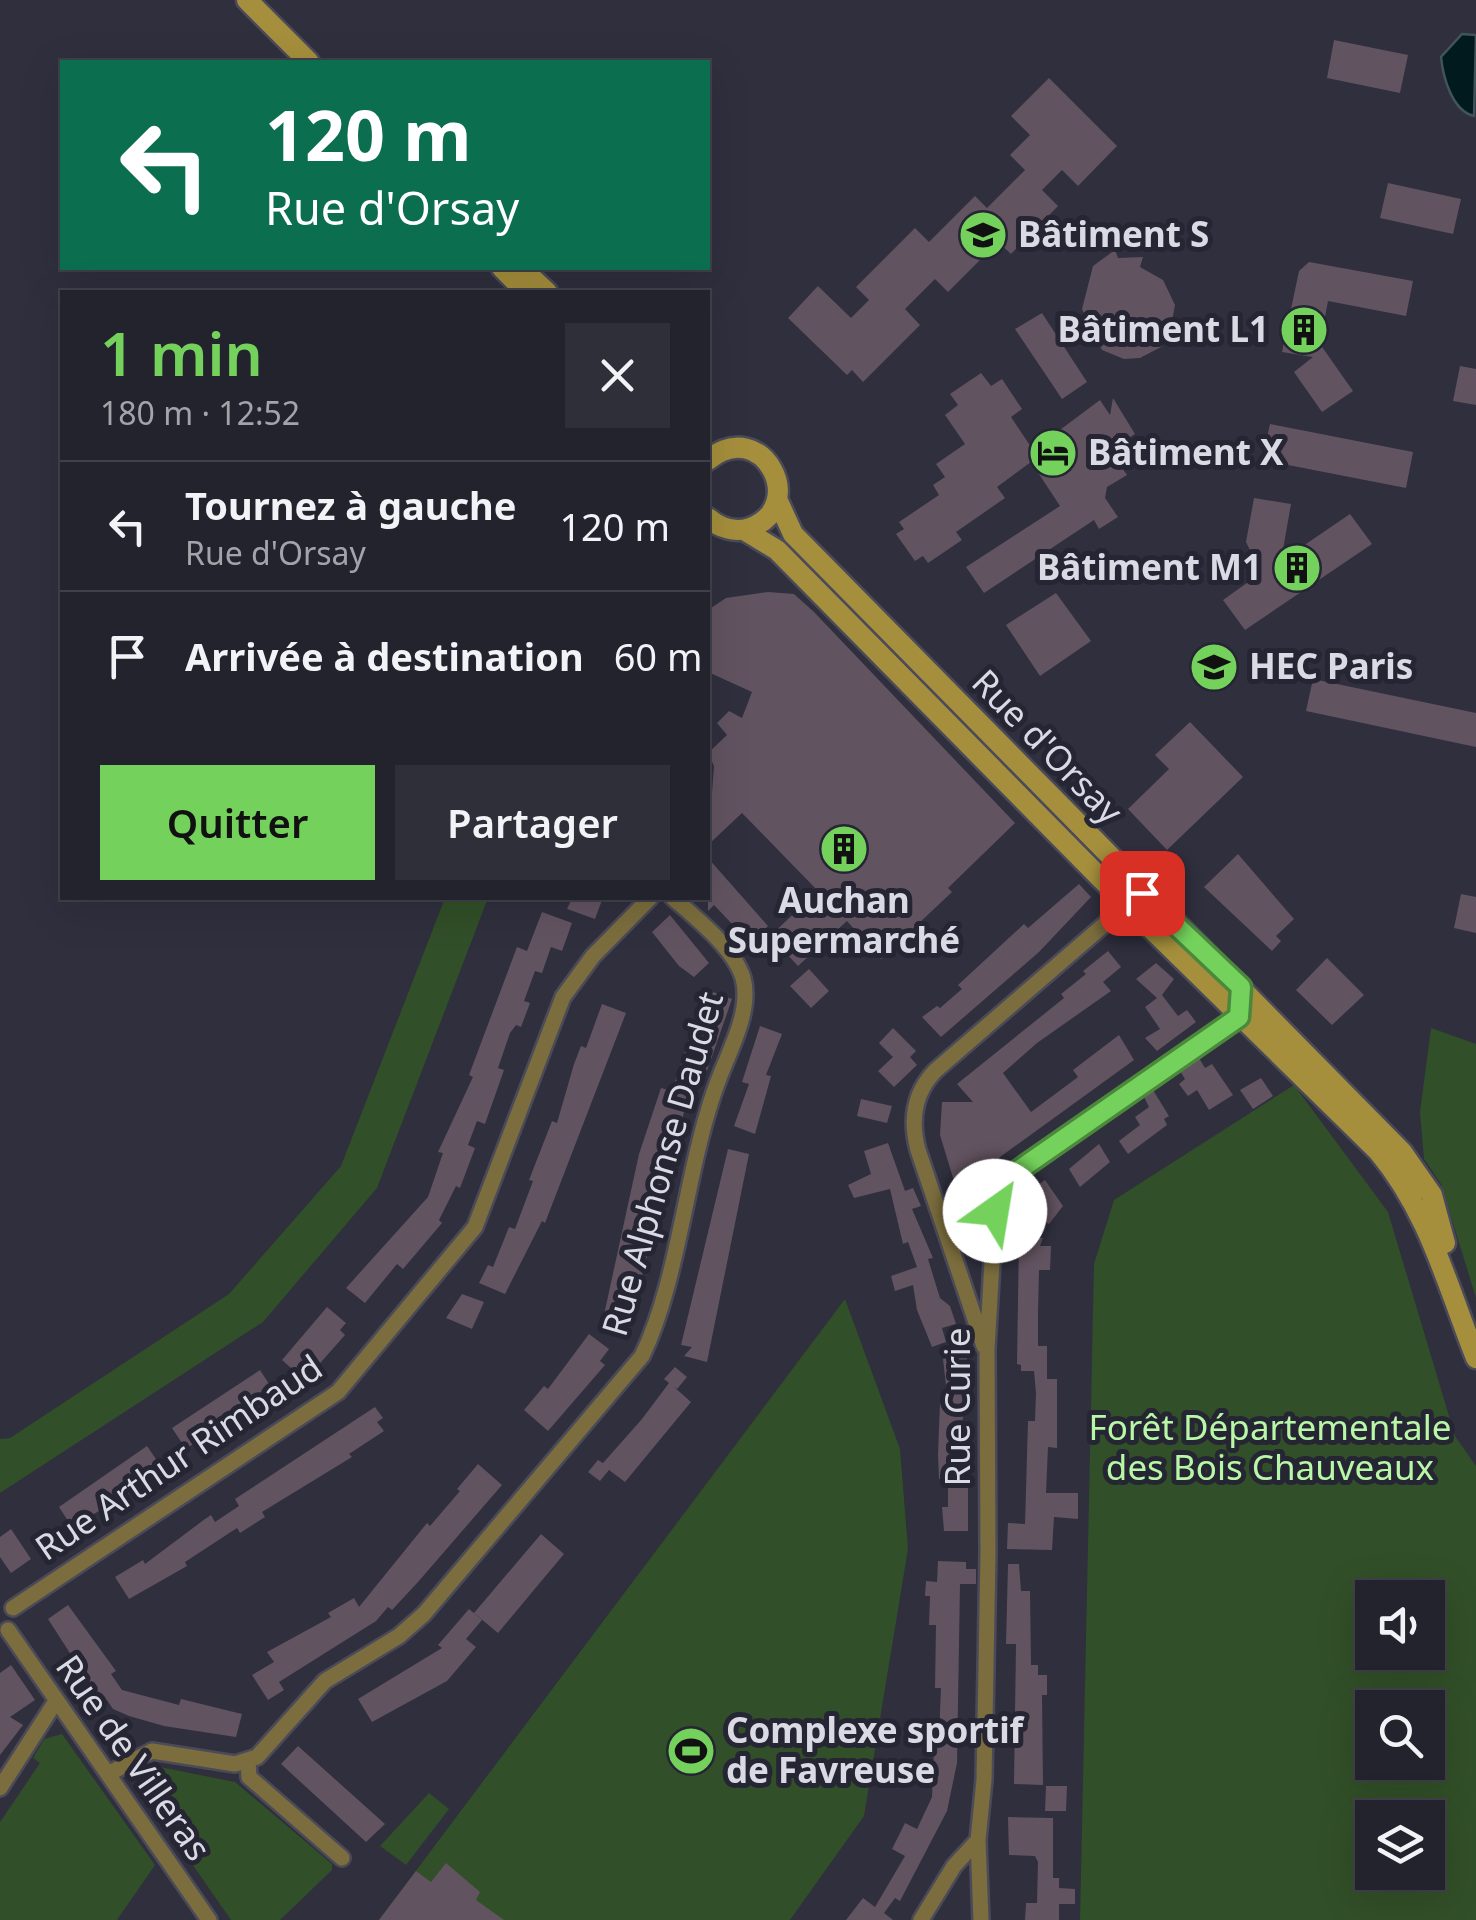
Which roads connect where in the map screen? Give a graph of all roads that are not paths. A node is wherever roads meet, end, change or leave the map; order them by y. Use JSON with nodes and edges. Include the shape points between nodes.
{"nodes":[{"id":1,"x":247,"y":0,"type":"edge"},
{"id":2,"x":307,"y":60,"type":"edge"},
{"id":3,"x":504,"y":270,"type":"edge"},
{"id":4,"x":523,"y":270,"type":"edge"},
{"id":5,"x":524,"y":290,"type":"edge"},
{"id":6,"x":545,"y":290,"type":"edge"},
{"id":7,"x":717,"y":445,"type":"edge"},
{"id":8,"x":777,"y":499,"type":"junction"},
{"id":9,"x":710,"y":519,"type":"edge"},
{"id":10,"x":744,"y":530,"type":"junction"},
{"id":11,"x":1134,"y":898,"type":"junction"},
{"id":12,"x":648,"y":900,"type":"edge"},
{"id":13,"x":675,"y":900,"type":"edge"},
{"id":14,"x":1241,"y":987,"type":"junction"},
{"id":15,"x":1239,"y":1017,"type":"junction"},
{"id":16,"x":1464,"y":1328,"type":"junction"},
{"id":17,"x":986,"y":1349,"type":"junction"},
{"id":18,"x":1476,"y":1358,"type":"edge"},
{"id":19,"x":6,"y":1604,"type":"edge"},
{"id":20,"x":4,"y":1632,"type":"edge"},
{"id":21,"x":56,"y":1701,"type":"junction"},
{"id":22,"x":248,"y":1761,"type":"junction"},
{"id":23,"x":108,"y":1774,"type":"junction"},
{"id":24,"x":0,"y":1788,"type":"edge"},
{"id":25,"x":978,"y":1840,"type":"junction"},
{"id":26,"x":342,"y":1858,"type":"dead end"},
{"id":27,"x":209,"y":1920,"type":"edge"},
{"id":28,"x":920,"y":1920,"type":"edge"},
{"id":29,"x":981,"y":1920,"type":"edge"}],
"edges":[{"from":1,"to":2,"type":"main road"},
{"from":3,"to":5,"type":"main road"},
{"from":4,"to":6,"type":"main road"},
{"from":7,"to":8,"type":"main road","name":"Rue d'Orsay","via":[[751,450],[770,464]]},
{"from":8,"to":10,"type":"main road","via":[[765,519]]},
{"from":8,"to":11,"type":"main road","name":"Rue d'Orsay","via":[[793,534]]},
{"from":9,"to":10,"type":"main road","name":"Rue d'Orsay"},
{"from":10,"to":11,"type":"main road","name":"Rue d'Orsay","via":[[766,540]]},
{"from":11,"to":14,"type":"main road","name":"Rue d'Orsay"},
{"from":11,"to":15,"type":"main road","name":"Rue d'Orsay"},
{"from":11,"to":17,"type":"street","via":[[936,1072],[917,1099],[918,1150]]},
{"from":12,"to":19,"type":"street","name":"Rue Arthur Rimbaud","via":[[563,998],[475,1227],[338,1392]]},
{"from":13,"to":22,"type":"street","name":"Rue Alphonse Daudet","via":[[732,956],[744,981],[744,1006],[707,1114],[642,1356],[424,1614],[324,1681],[275,1741]]},
{"from":14,"to":15,"type":"street"},
{"from":14,"to":16,"type":"main road","name":"Rue d'Orsay","via":[[1419,1176],[1439,1219]]},
{"from":15,"to":16,"type":"main road","name":"Rue d'Orsay","via":[[1399,1176],[1426,1224]]},
{"from":15,"to":17,"type":"street","name":"Rue Curie","via":[[1007,1182],[995,1211]]},
{"from":16,"to":18,"type":"main road","name":"Rue d'Orsay"},
{"from":17,"to":25,"type":"street","name":"Rue Curie","via":[[988,1553]]},
{"from":19,"to":20,"type":"street","via":[[15,1618]]},
{"from":20,"to":21,"type":"street","name":"Rue de Villeras"},
{"from":21,"to":23,"type":"street","name":"Rue de Villeras"},
{"from":21,"to":24,"type":"street"},
{"from":22,"to":23,"type":"street","via":[[152,1751]]},
{"from":22,"to":26,"type":"street","via":[[249,1777]]},
{"from":23,"to":27,"type":"street","name":"Rue de Villeras"},
{"from":25,"to":28,"type":"street"},
{"from":25,"to":29,"type":"street","name":"Rue Curie"}]}
